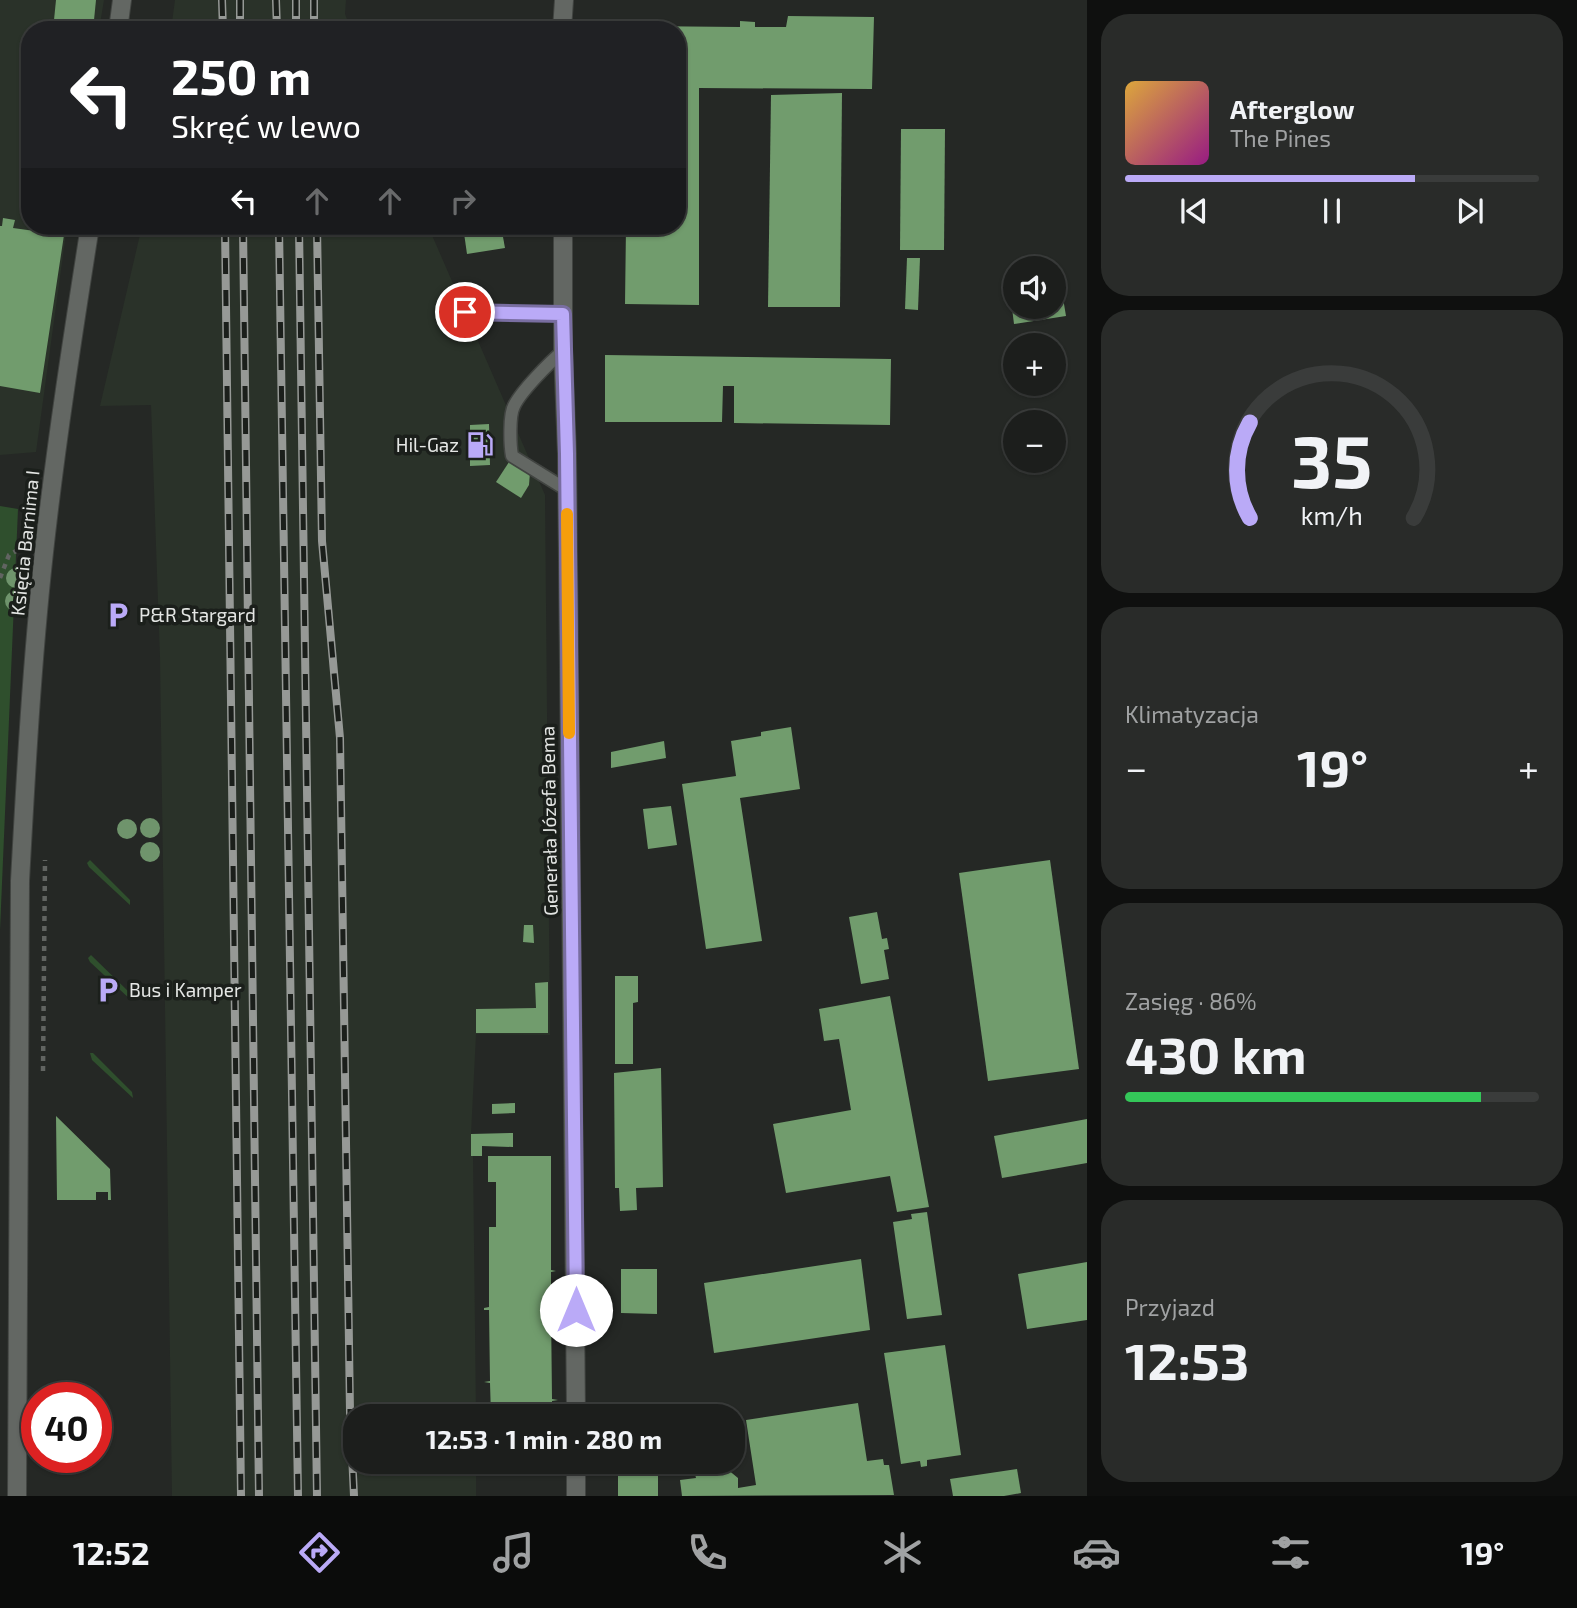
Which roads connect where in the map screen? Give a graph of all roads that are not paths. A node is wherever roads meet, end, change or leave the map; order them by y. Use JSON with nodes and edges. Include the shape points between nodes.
{"nodes":[{"id":1,"x":122,"y":0,"type":"edge"},
{"id":2,"x":119,"y":21,"type":"edge"},
{"id":3,"x":89,"y":235,"type":"edge"},
{"id":4,"x":563,"y":235,"type":"edge"},
{"id":5,"x":563,"y":314,"type":"junction"},
{"id":6,"x":453,"y":316,"type":"dead end"},
{"id":7,"x":563,"y":351,"type":"junction"},
{"id":8,"x":567,"y":490,"type":"junction"},
{"id":9,"x":576,"y":1404,"type":"edge"},
{"id":10,"x":576,"y":1474,"type":"edge"},
{"id":11,"x":17,"y":1496,"type":"edge"},
{"id":12,"x":576,"y":1496,"type":"edge"}],
"edges":[{"from":1,"to":2,"type":"street"},
{"from":3,"to":11,"type":"street","name":"Księcia Barnima I","via":[[44,554],[23,811]]},
{"from":4,"to":5,"type":"street","name":"Generała Józefa Bema"},
{"from":5,"to":6,"type":"lane","via":[[465,312]]},
{"from":5,"to":7,"type":"street","name":"Generała Józefa Bema"},
{"from":7,"to":8,"type":"street","name":"Generała Józefa Bema"},
{"from":7,"to":8,"type":"lane","via":[[513,407],[510,446],[512,456]]},
{"from":8,"to":9,"type":"street","name":"Generała Józefa Bema"},
{"from":10,"to":12,"type":"street"}]}
